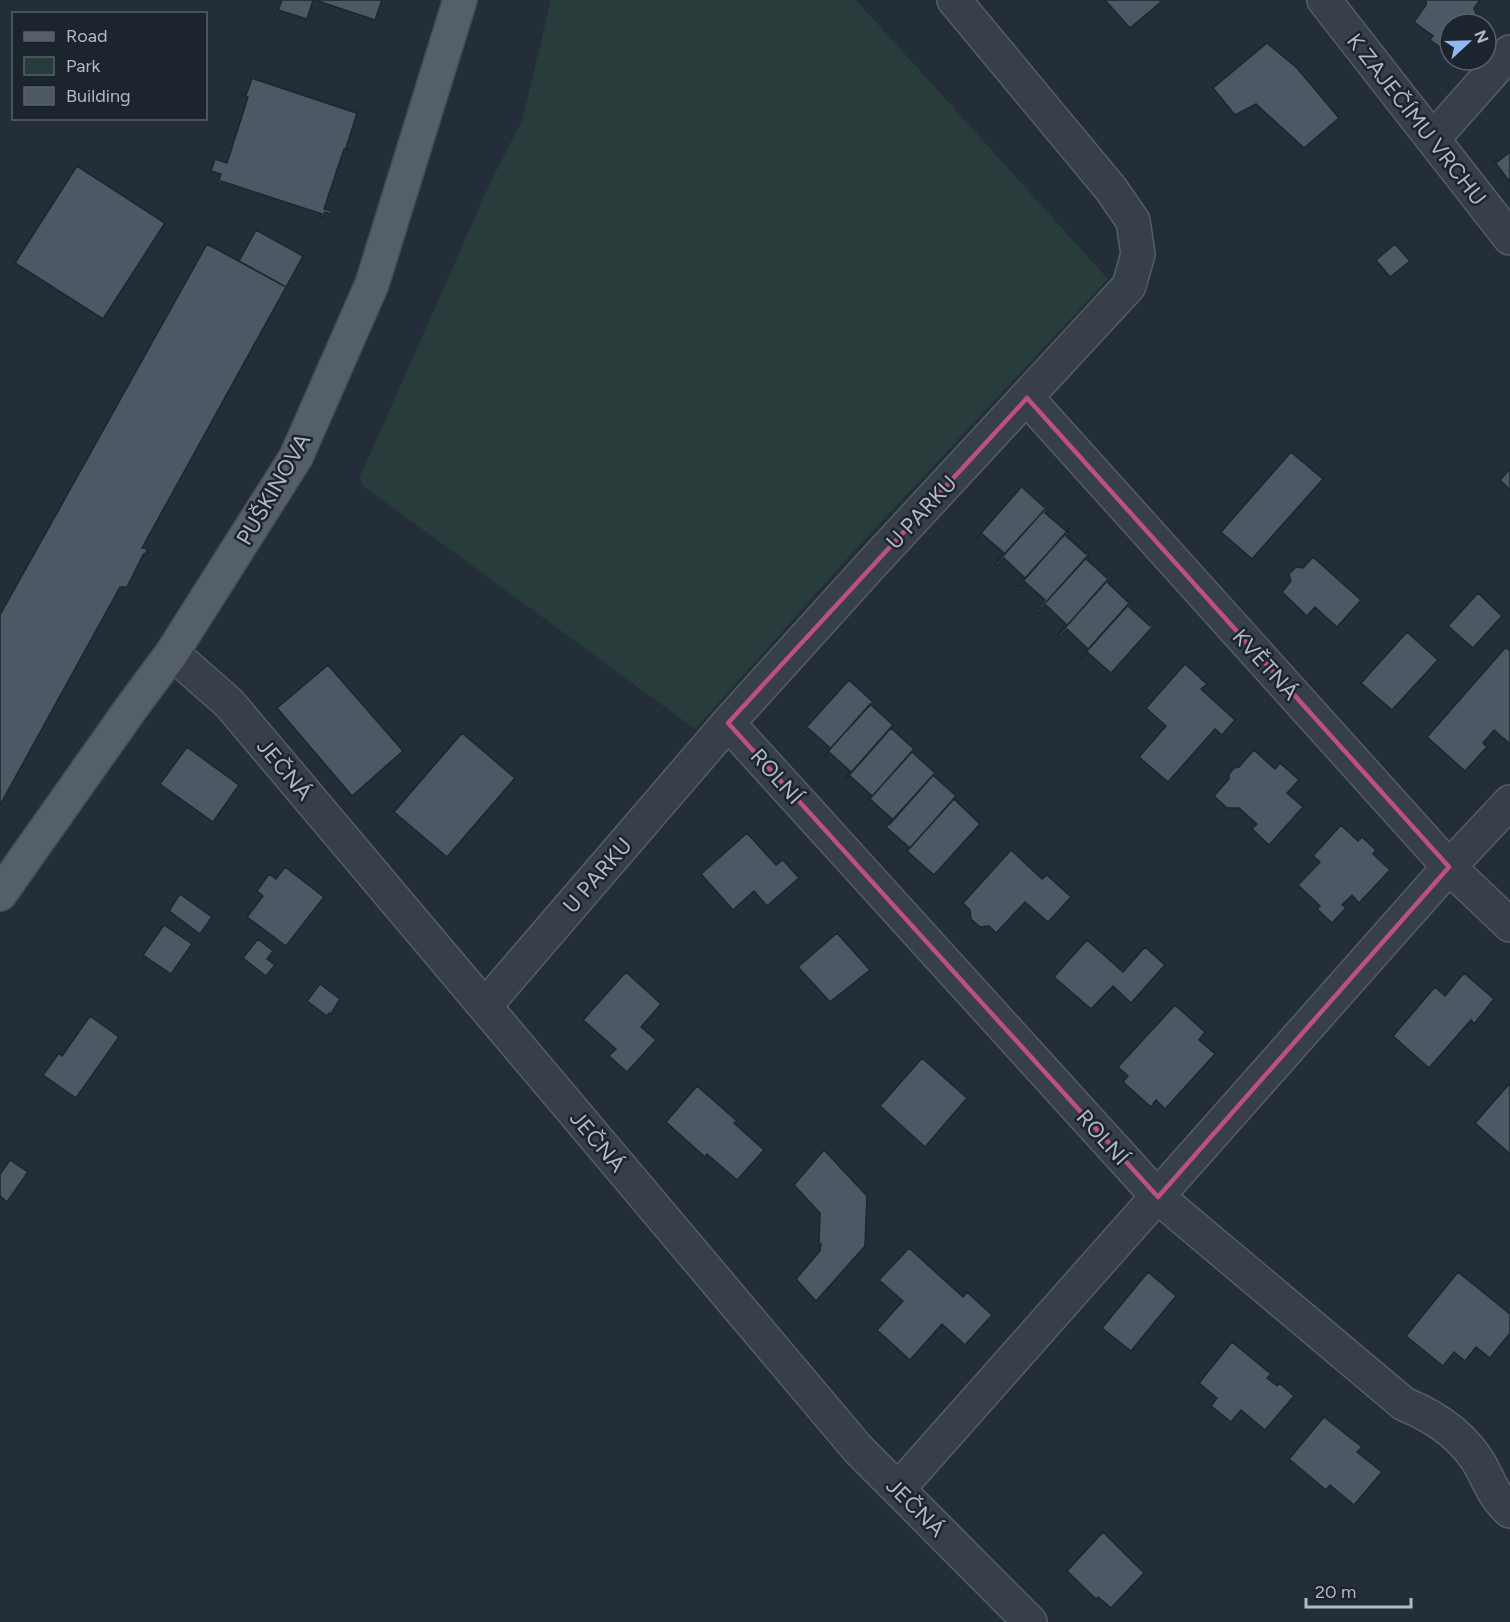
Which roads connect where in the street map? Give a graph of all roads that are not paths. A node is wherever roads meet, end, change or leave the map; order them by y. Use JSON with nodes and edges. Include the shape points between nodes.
{"nodes":[{"id":1,"x":460,"y":0,"type":"edge"},
{"id":2,"x":954,"y":0,"type":"edge"},
{"id":3,"x":1324,"y":0,"type":"edge"},
{"id":4,"x":1510,"y":52,"type":"edge"},
{"id":5,"x":1433,"y":138,"type":"junction"},
{"id":6,"x":1510,"y":238,"type":"edge"},
{"id":7,"x":1027,"y":398,"type":"junction"},
{"id":8,"x":172,"y":653,"type":"junction"},
{"id":9,"x":729,"y":723,"type":"junction"},
{"id":10,"x":1510,"y":802,"type":"edge"},
{"id":11,"x":1449,"y":867,"type":"junction"},
{"id":12,"x":0,"y":894,"type":"edge"},
{"id":13,"x":1510,"y":925,"type":"edge"},
{"id":14,"x":485,"y":1006,"type":"junction"},
{"id":15,"x":1158,"y":1197,"type":"junction"},
{"id":16,"x":898,"y":1489,"type":"junction"},
{"id":17,"x":1510,"y":1511,"type":"edge"},
{"id":18,"x":1030,"y":1622,"type":"edge"}],
"edges":[{"from":1,"to":8,"type":"main road","name":"PUŠKINOVA","via":[[367,295],[296,457]]},
{"from":2,"to":7,"type":"street","name":"U PARKU","via":[[1111,189],[1133,221],[1138,254],[1129,286]]},
{"from":3,"to":5,"type":"street","name":"K ZAJEČÍMU VRCHU"},
{"from":4,"to":5,"type":"street"},
{"from":5,"to":6,"type":"street","name":"K ZAJEČÍMU VRCHU"},
{"from":7,"to":9,"type":"street","name":"U PARKU"},
{"from":7,"to":11,"type":"street","name":"KVĚTNÁ"},
{"from":8,"to":12,"type":"main road","name":"PUŠKINOVA"},
{"from":8,"to":14,"type":"street","name":"JEČNÁ","via":[[229,703]]},
{"from":9,"to":14,"type":"street","name":"U PARKU"},
{"from":9,"to":15,"type":"street","name":"ROLNÍ"},
{"from":10,"to":11,"type":"street"},
{"from":11,"to":13,"type":"street","name":"KVĚTNÁ"},
{"from":11,"to":15,"type":"street"},
{"from":14,"to":16,"type":"street","name":"JEČNÁ","via":[[858,1449]]},
{"from":15,"to":16,"type":"street"},
{"from":15,"to":17,"type":"street","name":"ROLNÍ","via":[[1404,1404],[1424,1412],[1458,1437]]},
{"from":16,"to":18,"type":"street","name":"JEČNÁ"}]}
